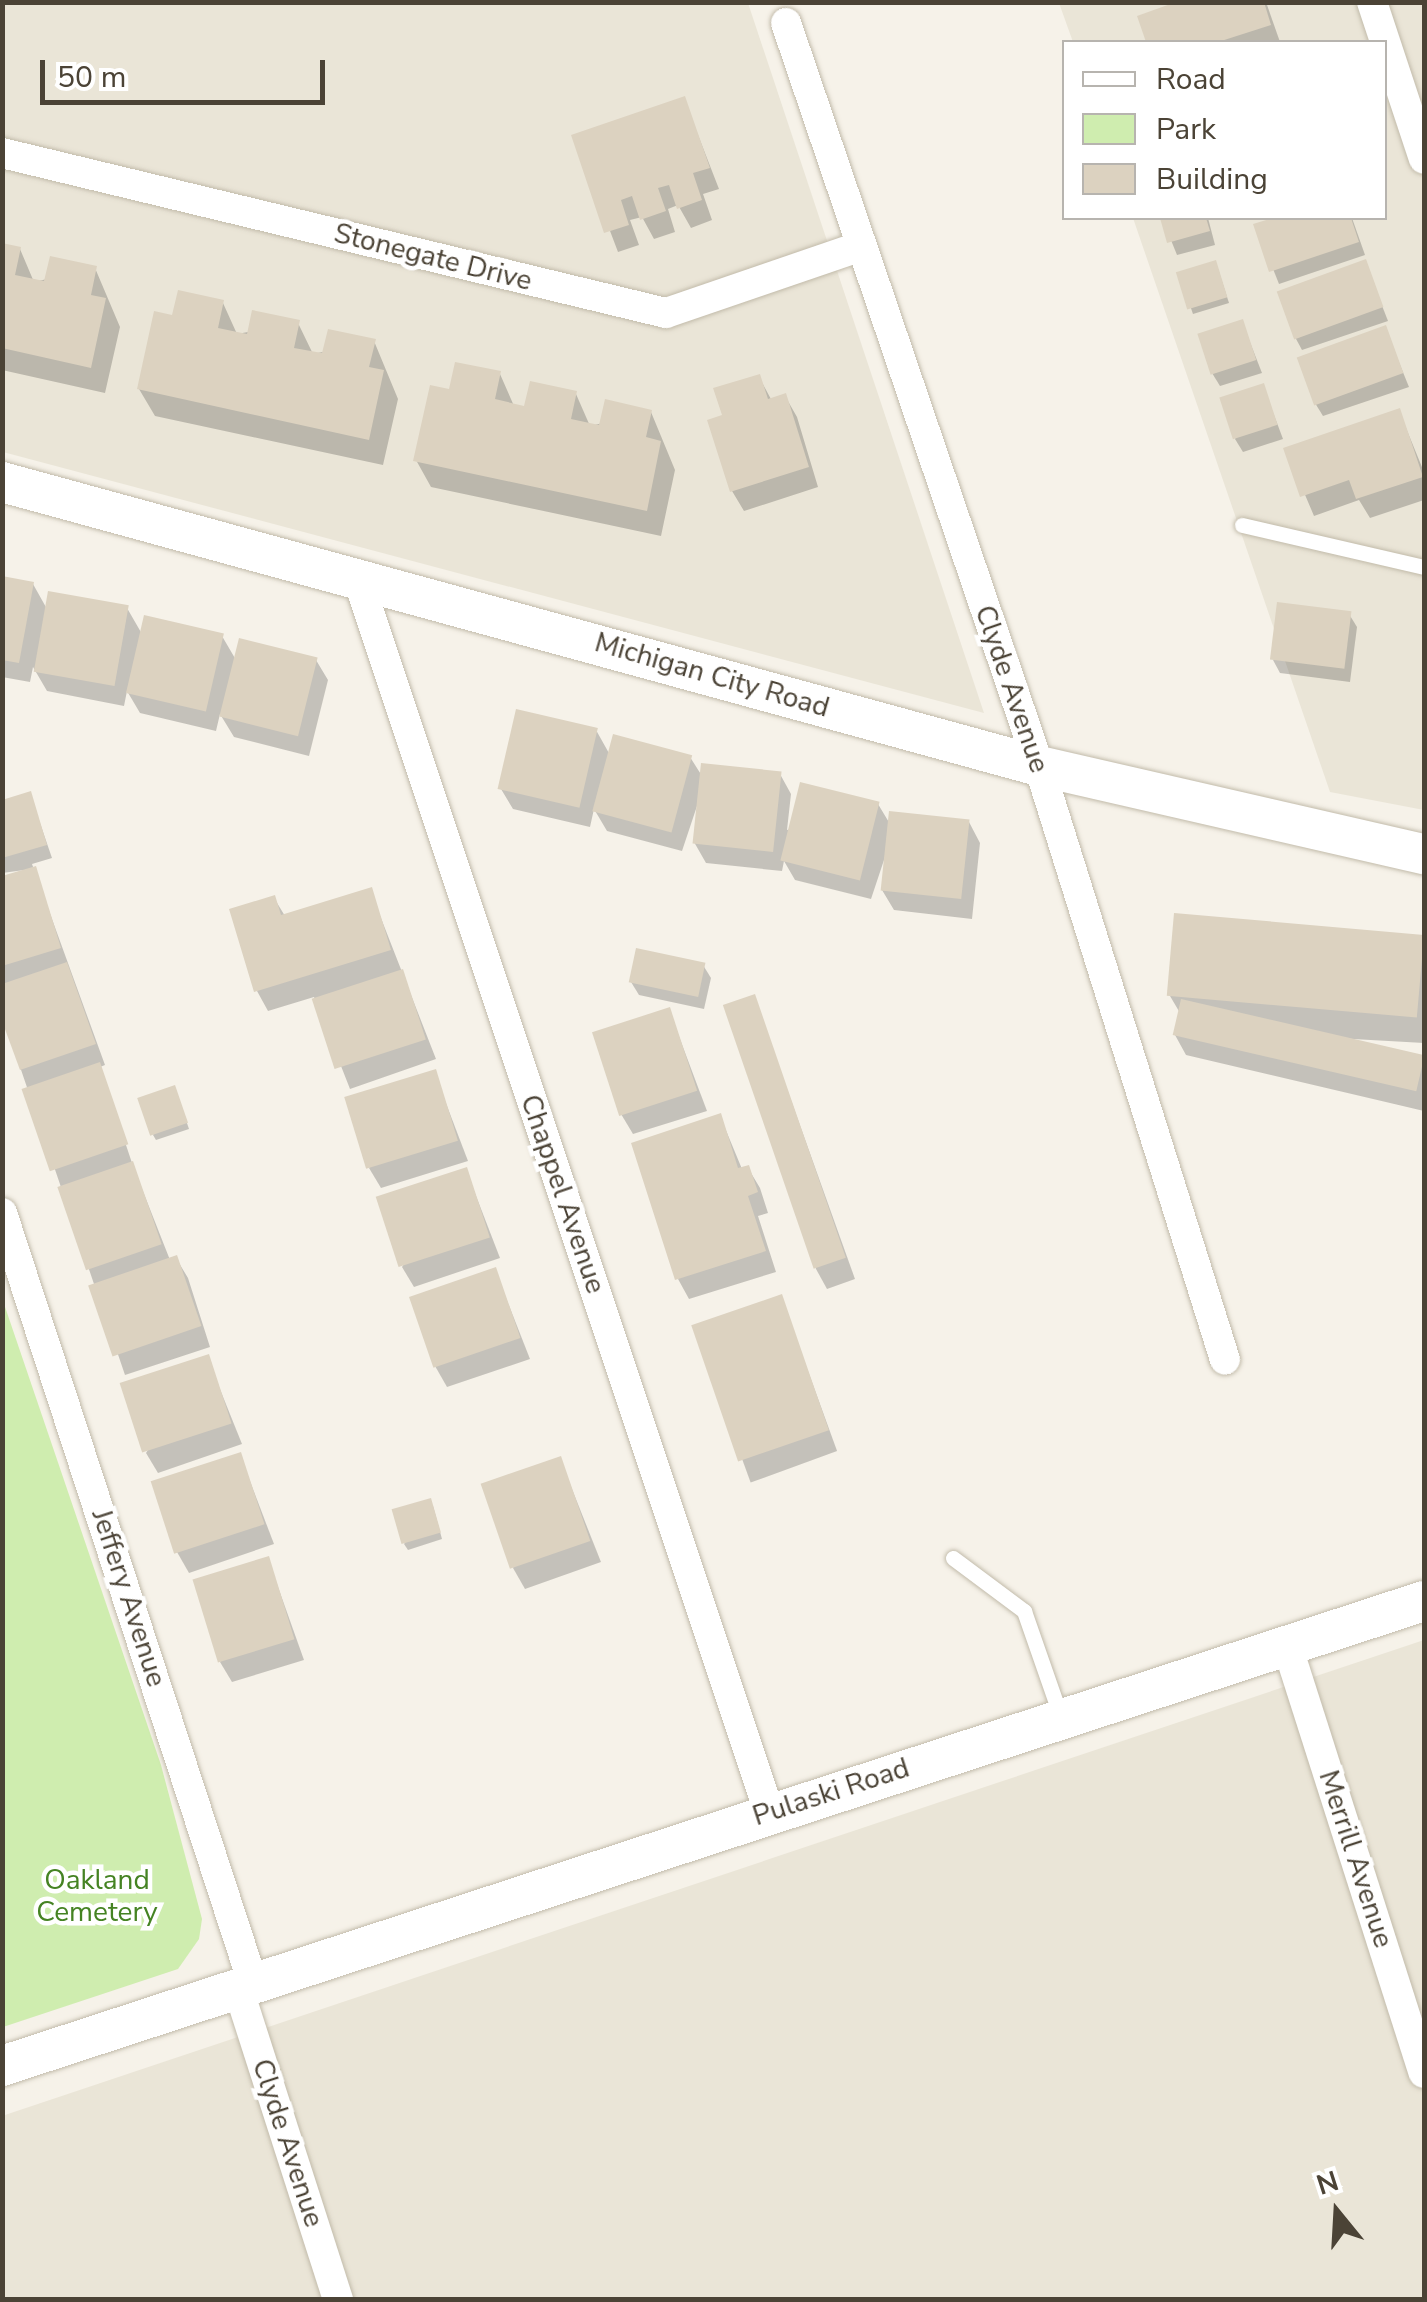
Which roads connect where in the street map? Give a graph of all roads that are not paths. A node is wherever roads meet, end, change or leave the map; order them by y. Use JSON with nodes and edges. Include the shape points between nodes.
{"nodes":[{"id":1,"x":1372,"y":2,"type":"edge"},
{"id":2,"x":786,"y":23,"type":"dead end"},
{"id":3,"x":1385,"y":40,"type":"edge"},
{"id":4,"x":1387,"y":47,"type":"edge"},
{"id":5,"x":2,"y":154,"type":"edge"},
{"id":6,"x":1424,"y":159,"type":"edge"},
{"id":7,"x":859,"y":247,"type":"junction"},
{"id":8,"x":2,"y":482,"type":"edge"},
{"id":9,"x":1242,"y":525,"type":"dead end"},
{"id":10,"x":1424,"y":567,"type":"edge"},
{"id":11,"x":358,"y":576,"type":"junction"},
{"id":12,"x":1039,"y":766,"type":"junction"},
{"id":13,"x":1424,"y":854,"type":"edge"},
{"id":14,"x":2,"y":1213,"type":"edge"},
{"id":15,"x":1225,"y":1360,"type":"dead end"},
{"id":16,"x":952,"y":1558,"type":"dead end"},
{"id":17,"x":1424,"y":1602,"type":"edge"},
{"id":18,"x":1286,"y":1645,"type":"junction"},
{"id":19,"x":1061,"y":1717,"type":"junction"},
{"id":20,"x":769,"y":1812,"type":"junction"},
{"id":21,"x":245,"y":1985,"type":"junction"},
{"id":22,"x":2,"y":2066,"type":"edge"},
{"id":23,"x":1424,"y":2073,"type":"edge"},
{"id":24,"x":338,"y":2300,"type":"edge"}],
"edges":[{"from":1,"to":3,"type":"street"},
{"from":2,"to":7,"type":"street","name":"Clyde Avenue"},
{"from":4,"to":6,"type":"street"},
{"from":5,"to":7,"type":"street","name":"Stonegate Drive","via":[[666,314]]},
{"from":7,"to":12,"type":"street","name":"Clyde Avenue"},
{"from":8,"to":11,"type":"street","name":"Michigan City Road"},
{"from":9,"to":10,"type":"lane"},
{"from":11,"to":12,"type":"street","name":"Michigan City Road"},
{"from":11,"to":20,"type":"street","name":"Chappel Avenue"},
{"from":12,"to":13,"type":"street","name":"Michigan City Road"},
{"from":12,"to":15,"type":"street","name":"Clyde Avenue"},
{"from":14,"to":21,"type":"street","name":"Jeffery Avenue"},
{"from":16,"to":19,"type":"lane","via":[[1024,1610]]},
{"from":17,"to":18,"type":"street","name":"Pulaski Road"},
{"from":18,"to":19,"type":"street","name":"Pulaski Road"},
{"from":18,"to":23,"type":"street","name":"Merrill Avenue"},
{"from":19,"to":20,"type":"street","name":"Pulaski Road"},
{"from":20,"to":21,"type":"street","name":"Pulaski Road"},
{"from":21,"to":22,"type":"street","name":"Pulaski Road"},
{"from":21,"to":24,"type":"street","name":"Clyde Avenue"}]}
